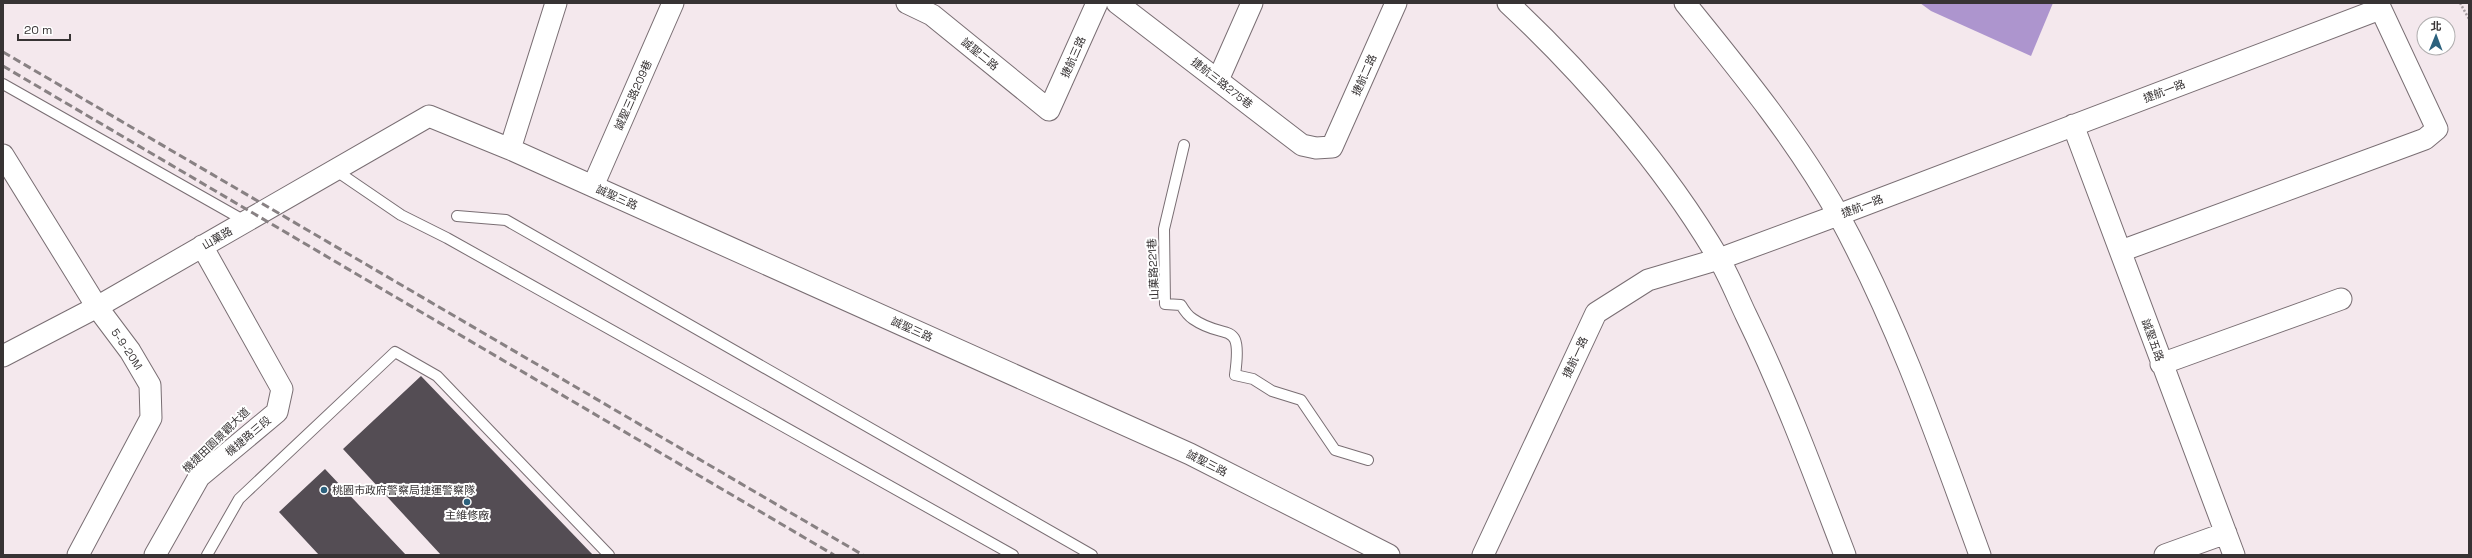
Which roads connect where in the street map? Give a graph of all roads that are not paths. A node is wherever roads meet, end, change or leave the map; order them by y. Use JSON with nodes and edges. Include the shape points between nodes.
{"nodes":[{"id":1,"x":556,"y":3,"type":"edge"},
{"id":2,"x":673,"y":3,"type":"edge"},
{"id":3,"x":907,"y":3,"type":"edge"},
{"id":4,"x":1097,"y":3,"type":"edge"},
{"id":5,"x":1117,"y":3,"type":"edge"},
{"id":6,"x":1252,"y":3,"type":"edge"},
{"id":7,"x":1396,"y":3,"type":"edge"},
{"id":8,"x":1508,"y":3,"type":"edge"},
{"id":9,"x":1685,"y":3,"type":"edge"},
{"id":10,"x":2379,"y":6,"type":"edge"},
{"id":11,"x":1218,"y":80,"type":"junction"},
{"id":12,"x":3,"y":84,"type":"edge"},
{"id":13,"x":1049,"y":110,"type":"joint"},
{"id":14,"x":430,"y":116,"type":"joint"},
{"id":15,"x":2072,"y":125,"type":"junction"},
{"id":16,"x":1184,"y":145,"type":"dead end"},
{"id":17,"x":1332,"y":147,"type":"joint"},
{"id":18,"x":510,"y":149,"type":"junction"},
{"id":19,"x":3,"y":155,"type":"edge"},
{"id":20,"x":335,"y":170,"type":"junction"},
{"id":21,"x":593,"y":186,"type":"junction"},
{"id":22,"x":458,"y":216,"type":"dead end"},
{"id":23,"x":1838,"y":216,"type":"junction"},
{"id":24,"x":245,"y":222,"type":"junction"},
{"id":25,"x":202,"y":246,"type":"junction"},
{"id":26,"x":2121,"y":251,"type":"junction"},
{"id":27,"x":1719,"y":259,"type":"junction"},
{"id":28,"x":2341,"y":299,"type":"dead end"},
{"id":29,"x":97,"y":307,"type":"junction"},
{"id":30,"x":3,"y":356,"type":"edge"},
{"id":31,"x":2162,"y":364,"type":"junction"},
{"id":32,"x":1368,"y":460,"type":"dead end"},
{"id":33,"x":2226,"y":533,"type":"junction"},
{"id":34,"x":78,"y":555,"type":"edge"},
{"id":35,"x":155,"y":555,"type":"edge"},
{"id":36,"x":207,"y":555,"type":"edge"},
{"id":37,"x":609,"y":555,"type":"edge"},
{"id":38,"x":1013,"y":555,"type":"edge"},
{"id":39,"x":1092,"y":555,"type":"edge"},
{"id":40,"x":1389,"y":555,"type":"edge"},
{"id":41,"x":1483,"y":555,"type":"edge"},
{"id":42,"x":1845,"y":555,"type":"edge"},
{"id":43,"x":1980,"y":555,"type":"edge"},
{"id":44,"x":2165,"y":555,"type":"edge"},
{"id":45,"x":2234,"y":555,"type":"edge"}],
"edges":[{"from":1,"to":18,"type":"street"},
{"from":2,"to":21,"type":"street","name":"誠聖三路209巷"},
{"from":3,"to":13,"type":"street","name":"誠聖二路","via":[[932,15]]},
{"from":4,"to":13,"type":"street","name":"捷航三路"},
{"from":5,"to":11,"type":"street","name":"捷航三路275巷"},
{"from":6,"to":11,"type":"street"},
{"from":7,"to":17,"type":"street","name":"捷航二路"},
{"from":8,"to":27,"type":"street","via":[[1547,39],[1612,112],[1672,189]]},
{"from":9,"to":23,"type":"street","via":[[1791,138]]},
{"from":10,"to":15,"type":"street","name":"捷航一路"},
{"from":10,"to":26,"type":"street","via":[[2437,128],[2425,140]]},
{"from":11,"to":17,"type":"street","name":"捷航三路275巷","via":[[1302,145],[1316,148]]},
{"from":12,"to":24,"type":"lane"},
{"from":14,"to":18,"type":"street","name":"誠聖三路"},
{"from":14,"to":20,"type":"street","name":"山菓路"},
{"from":15,"to":23,"type":"street","name":"捷航一路"},
{"from":15,"to":26,"type":"street","name":"誠聖五路"},
{"from":16,"to":32,"type":"lane","name":"山菓路221巷","via":[[1164,229],[1165,304],[1181,305],[1192,319],[1227,331],[1236,342],[1238,353],[1235,375],[1253,379],[1272,391],[1301,400],[1335,450]]},
{"from":18,"to":21,"type":"street","name":"誠聖三路"},
{"from":19,"to":29,"type":"street","name":"5-9-20M"},
{"from":20,"to":24,"type":"street","name":"山菓路"},
{"from":20,"to":38,"type":"lane","via":[[401,215],[447,238]]},
{"from":21,"to":40,"type":"street","name":"誠聖三路","via":[[1190,454]]},
{"from":22,"to":39,"type":"lane","via":[[506,220]]},
{"from":23,"to":27,"type":"street","name":"捷航一路"},
{"from":23,"to":43,"type":"street","via":[[1884,305],[1915,378]]},
{"from":24,"to":25,"type":"street","name":"山菓路"},
{"from":25,"to":29,"type":"street","name":"山菓路"},
{"from":25,"to":35,"type":"street","name":"機捷路三段","via":[[282,389],[277,412],[199,477]]},
{"from":26,"to":31,"type":"street","name":"誠聖五路"},
{"from":27,"to":41,"type":"street","name":"捷航一路","via":[[1648,280],[1596,313]]},
{"from":27,"to":42,"type":"street","via":[[1765,353],[1807,453]]},
{"from":28,"to":31,"type":"street"},
{"from":29,"to":30,"type":"street","name":"山菓路"},
{"from":29,"to":34,"type":"street","name":"5-9-20M","via":[[130,351],[150,384],[152,404],[150,418]]},
{"from":31,"to":33,"type":"street","name":"誠聖五路"},
{"from":33,"to":44,"type":"street"},
{"from":33,"to":45,"type":"street","name":"誠聖五路"},
{"from":36,"to":37,"type":"lane","via":[[239,499],[395,352],[437,376]]}]}
